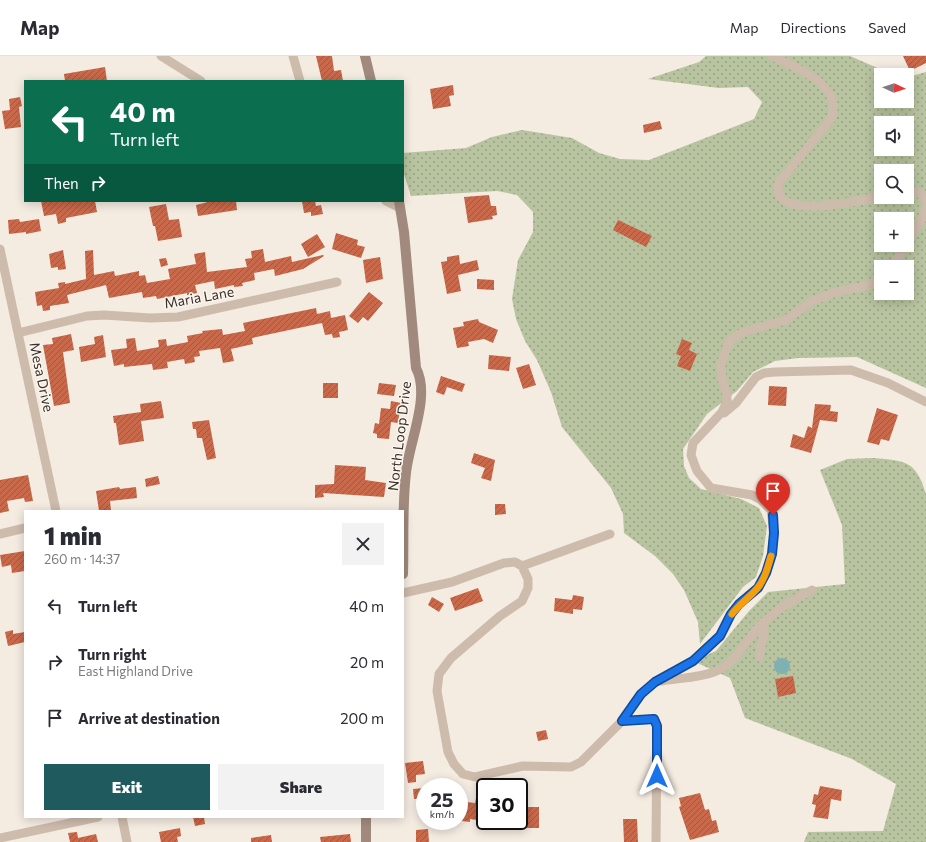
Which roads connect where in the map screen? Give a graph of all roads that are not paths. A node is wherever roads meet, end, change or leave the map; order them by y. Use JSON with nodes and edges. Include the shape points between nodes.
{"nodes":[{"id":1,"x":161,"y":56,"type":"edge"},
{"id":2,"x":293,"y":56,"type":"edge"},
{"id":3,"x":364,"y":56,"type":"edge"},
{"id":4,"x":772,"y":56,"type":"edge"},
{"id":5,"x":199,"y":80,"type":"edge"},
{"id":6,"x":300,"y":80,"type":"edge"},
{"id":7,"x":371,"y":80,"type":"edge"},
{"id":8,"x":914,"y":191,"type":"edge"},
{"id":9,"x":874,"y":197,"type":"edge"},
{"id":10,"x":926,"y":201,"type":"edge"},
{"id":11,"x":389,"y":202,"type":"edge"},
{"id":12,"x":399,"y":205,"type":"edge"},
{"id":13,"x":926,"y":208,"type":"edge"},
{"id":14,"x":914,"y":232,"type":"edge"},
{"id":15,"x":0,"y":249,"type":"edge"},
{"id":16,"x":337,"y":282,"type":"dead end"},
{"id":17,"x":874,"y":282,"type":"edge"},
{"id":18,"x":18,"y":333,"type":"junction"},
{"id":19,"x":926,"y":402,"type":"edge"},
{"id":20,"x":710,"y":424,"type":"junction"},
{"id":21,"x":56,"y":510,"type":"edge"},
{"id":22,"x":24,"y":528,"type":"edge"},
{"id":23,"x":0,"y":534,"type":"edge"},
{"id":24,"x":610,"y":534,"type":"dead end"},
{"id":25,"x":404,"y":541,"type":"edge"},
{"id":26,"x":522,"y":566,"type":"junction"},
{"id":27,"x":812,"y":590,"type":"dead end"},
{"id":28,"x":404,"y":593,"type":"edge"},
{"id":29,"x":759,"y":626,"type":"junction"},
{"id":30,"x":759,"y":657,"type":"dead end"},
{"id":31,"x":655,"y":682,"type":"junction"},
{"id":32,"x":622,"y":721,"type":"junction"},
{"id":33,"x":93,"y":818,"type":"edge"},
{"id":34,"x":122,"y":818,"type":"edge"},
{"id":35,"x":366,"y":818,"type":"edge"},
{"id":36,"x":0,"y":838,"type":"edge"},
{"id":37,"x":127,"y":842,"type":"edge"},
{"id":38,"x":366,"y":842,"type":"edge"},
{"id":39,"x":656,"y":842,"type":"edge"}],
"edges":[{"from":1,"to":5,"type":"street"},
{"from":2,"to":6,"type":"street"},
{"from":3,"to":7,"type":"street"},
{"from":4,"to":9,"type":"street","via":[[823,85],[831,95],[834,106],[831,119],[779,182],[781,196],[792,204],[806,206],[822,206]]},
{"from":8,"to":10,"type":"street","via":[[919,192]]},
{"from":11,"to":12,"type":"street"},
{"from":12,"to":25,"type":"street","name":"North Loop Drive","via":[[416,368],[420,376],[417,423],[406,474]]},
{"from":13,"to":14,"type":"street"},
{"from":15,"to":18,"type":"street","name":"Mesa Drive"},
{"from":16,"to":18,"type":"street","name":"Maria Lane","via":[[178,317],[150,318],[104,314]]},
{"from":17,"to":20,"type":"street","via":[[812,301],[786,320],[743,332],[732,339],[722,356],[721,364],[727,401],[722,412]]},
{"from":18,"to":21,"type":"street","name":"Mesa Drive"},
{"from":19,"to":20,"type":"street","via":[[888,383],[851,370],[764,373],[756,377],[736,403]]},
{"from":20,"to":31,"type":"street","via":[[693,443],[692,462],[711,488],[752,496],[768,506],[774,523],[772,554],[758,588],[735,609],[720,636],[693,661]]},
{"from":22,"to":23,"type":"street"},
{"from":24,"to":26,"type":"street"},
{"from":26,"to":28,"type":"street","via":[[515,562],[504,563],[452,582]]},
{"from":26,"to":32,"type":"street","via":[[528,579],[528,588],[522,601],[500,616],[451,658],[439,674],[437,691],[448,752],[454,764],[463,774],[475,777],[523,766],[571,766],[581,762]]},
{"from":27,"to":29,"type":"street"},
{"from":29,"to":30,"type":"street","via":[[764,628]]},
{"from":29,"to":31,"type":"street","via":[[737,654],[722,668],[704,674]]},
{"from":31,"to":32,"type":"street","via":[[641,694]]},
{"from":32,"to":39,"type":"street","via":[[654,719],[657,726]]},
{"from":33,"to":36,"type":"street"},
{"from":34,"to":37,"type":"street"},
{"from":35,"to":38,"type":"street"}]}
